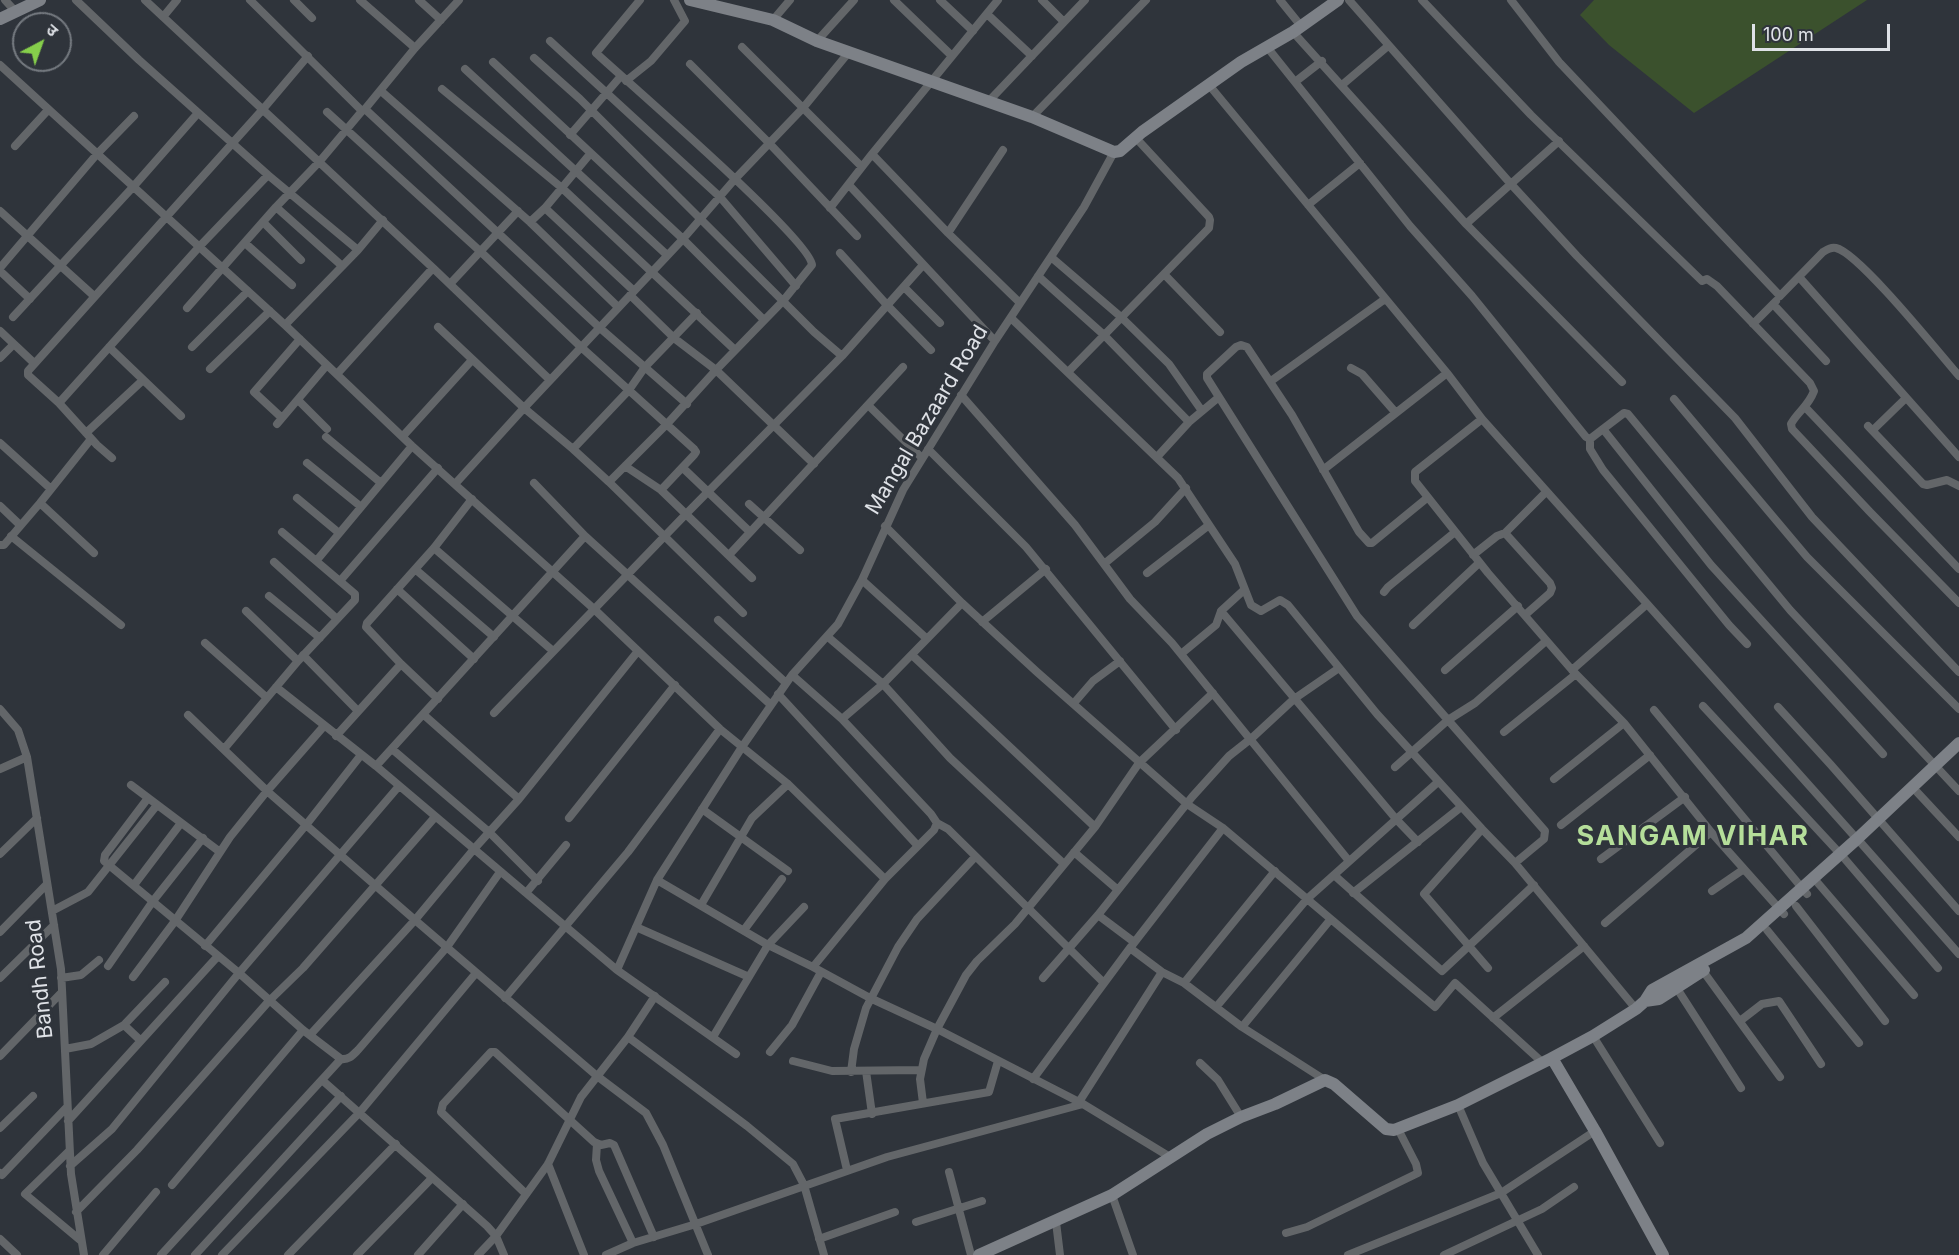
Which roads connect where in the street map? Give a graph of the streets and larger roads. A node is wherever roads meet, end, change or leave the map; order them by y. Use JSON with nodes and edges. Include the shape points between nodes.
{"nodes":[{"id":1,"x":40,"y":0,"type":"edge"},
{"id":2,"x":76,"y":0,"type":"edge"},
{"id":3,"x":145,"y":0,"type":"edge"},
{"id":4,"x":177,"y":0,"type":"edge"},
{"id":5,"x":250,"y":0,"type":"edge"},
{"id":6,"x":294,"y":0,"type":"edge"},
{"id":7,"x":360,"y":0,"type":"edge"},
{"id":8,"x":419,"y":0,"type":"edge"},
{"id":9,"x":459,"y":0,"type":"edge"},
{"id":10,"x":640,"y":0,"type":"edge"},
{"id":11,"x":674,"y":0,"type":"edge"},
{"id":12,"x":690,"y":0,"type":"edge"},
{"id":13,"x":790,"y":0,"type":"edge"},
{"id":14,"x":854,"y":0,"type":"edge"},
{"id":15,"x":894,"y":0,"type":"edge"},
{"id":16,"x":940,"y":0,"type":"edge"},
{"id":17,"x":998,"y":0,"type":"edge"},
{"id":18,"x":1042,"y":0,"type":"edge"},
{"id":19,"x":1085,"y":0,"type":"edge"},
{"id":20,"x":1146,"y":0,"type":"edge"},
{"id":21,"x":1280,"y":0,"type":"edge"},
{"id":22,"x":1338,"y":0,"type":"edge"},
{"id":23,"x":1349,"y":0,"type":"edge"},
{"id":24,"x":1422,"y":0,"type":"edge"},
{"id":25,"x":1511,"y":0,"type":"edge"},
{"id":26,"x":4,"y":2,"type":"edge"},
{"id":27,"x":15,"y":12,"type":"joint"},
{"id":28,"x":987,"y":14,"type":"junction"},
{"id":29,"x":163,"y":17,"type":"junction"},
{"id":30,"x":312,"y":18,"type":"dead end"},
{"id":31,"x":441,"y":20,"type":"junction"},
{"id":32,"x":772,"y":20,"type":"junction"},
{"id":33,"x":1064,"y":22,"type":"junction"},
{"id":34,"x":1297,"y":29,"type":"junction"},
{"id":35,"x":973,"y":31,"type":"junction"},
{"id":36,"x":550,"y":41,"type":"dead end"},
{"id":37,"x":817,"y":41,"type":"junction"},
{"id":38,"x":1388,"y":46,"type":"junction"},
{"id":39,"x":742,"y":47,"type":"dead end"},
{"id":40,"x":1267,"y":47,"type":"junction"},
{"id":41,"x":415,"y":48,"type":"junction"},
{"id":42,"x":849,"y":52,"type":"junction"},
{"id":43,"x":308,"y":56,"type":"junction"},
{"id":44,"x":952,"y":56,"type":"junction"},
{"id":45,"x":1032,"y":56,"type":"junction"},
{"id":46,"x":534,"y":58,"type":"dead end"},
{"id":47,"x":493,"y":62,"type":"dead end"},
{"id":48,"x":1322,"y":62,"type":"junction"},
{"id":49,"x":690,"y":64,"type":"dead end"},
{"id":50,"x":0,"y":65,"type":"edge"},
{"id":51,"x":465,"y":69,"type":"dead end"},
{"id":52,"x":624,"y":79,"type":"junction"},
{"id":53,"x":931,"y":81,"type":"junction"},
{"id":54,"x":1295,"y":82,"type":"junction"},
{"id":55,"x":1209,"y":85,"type":"junction"},
{"id":56,"x":1342,"y":85,"type":"junction"},
{"id":57,"x":442,"y":89,"type":"dead end"},
{"id":58,"x":381,"y":91,"type":"junction"},
{"id":59,"x":607,"y":92,"type":"junction"},
{"id":60,"x":988,"y":102,"type":"junction"},
{"id":61,"x":264,"y":108,"type":"junction"},
{"id":62,"x":803,"y":108,"type":"junction"},
{"id":63,"x":48,"y":110,"type":"junction"},
{"id":64,"x":364,"y":110,"type":"junction"},
{"id":65,"x":591,"y":111,"type":"junction"},
{"id":66,"x":327,"y":112,"type":"dead end"},
{"id":67,"x":198,"y":113,"type":"junction"},
{"id":68,"x":134,"y":116,"type":"dead end"},
{"id":69,"x":1032,"y":117,"type":"junction"},
{"id":70,"x":346,"y":129,"type":"junction"},
{"id":71,"x":570,"y":135,"type":"junction"},
{"id":72,"x":1135,"y":137,"type":"junction"},
{"id":73,"x":1559,"y":141,"type":"junction"},
{"id":74,"x":769,"y":143,"type":"junction"},
{"id":75,"x":232,"y":144,"type":"junction"},
{"id":76,"x":15,"y":146,"type":"dead end"},
{"id":77,"x":1003,"y":150,"type":"dead end"},
{"id":78,"x":1114,"y":152,"type":"junction"},
{"id":79,"x":97,"y":154,"type":"junction"},
{"id":80,"x":590,"y":154,"type":"junction"},
{"id":81,"x":872,"y":154,"type":"junction"},
{"id":82,"x":320,"y":161,"type":"junction"},
{"id":83,"x":1360,"y":163,"type":"junction"},
{"id":84,"x":862,"y":167,"type":"junction"},
{"id":85,"x":576,"y":171,"type":"junction"},
{"id":86,"x":268,"y":175,"type":"junction"},
{"id":87,"x":735,"y":179,"type":"junction"},
{"id":88,"x":1510,"y":183,"type":"junction"},
{"id":89,"x":849,"y":185,"type":"junction"},
{"id":90,"x":133,"y":187,"type":"junction"},
{"id":91,"x":562,"y":188,"type":"junction"},
{"id":92,"x":289,"y":192,"type":"junction"},
{"id":93,"x":720,"y":197,"type":"junction"},
{"id":94,"x":1308,"y":205,"type":"junction"},
{"id":95,"x":276,"y":207,"type":"junction"},
{"id":96,"x":545,"y":208,"type":"junction"},
{"id":97,"x":830,"y":208,"type":"junction"},
{"id":98,"x":0,"y":211,"type":"edge"},
{"id":99,"x":518,"y":211,"type":"junction"},
{"id":100,"x":166,"y":218,"type":"junction"},
{"id":101,"x":700,"y":218,"type":"junction"},
{"id":102,"x":382,"y":220,"type":"junction"},
{"id":103,"x":263,"y":222,"type":"junction"},
{"id":104,"x":530,"y":222,"type":"junction"},
{"id":105,"x":1466,"y":224,"type":"junction"},
{"id":106,"x":948,"y":232,"type":"junction"},
{"id":107,"x":500,"y":233,"type":"junction"},
{"id":108,"x":27,"y":235,"type":"junction"},
{"id":109,"x":857,"y":236,"type":"dead end"},
{"id":110,"x":683,"y":239,"type":"junction"},
{"id":111,"x":244,"y":243,"type":"junction"},
{"id":112,"x":199,"y":247,"type":"junction"},
{"id":113,"x":357,"y":249,"type":"junction"},
{"id":114,"x":481,"y":252,"type":"junction"},
{"id":115,"x":840,"y":253,"type":"dead end"},
{"id":116,"x":667,"y":255,"type":"junction"},
{"id":117,"x":1051,"y":257,"type":"junction"},
{"id":118,"x":301,"y":260,"type":"dead end"},
{"id":119,"x":342,"y":265,"type":"junction"},
{"id":120,"x":923,"y":265,"type":"junction"},
{"id":121,"x":61,"y":266,"type":"junction"},
{"id":122,"x":433,"y":267,"type":"junction"},
{"id":123,"x":222,"y":268,"type":"junction"},
{"id":124,"x":0,"y":270,"type":"edge"},
{"id":125,"x":652,"y":270,"type":"junction"},
{"id":126,"x":1164,"y":274,"type":"junction"},
{"id":127,"x":1038,"y":276,"type":"junction"},
{"id":128,"x":1800,"y":278,"type":"junction"},
{"id":129,"x":450,"y":284,"type":"junction"},
{"id":130,"x":292,"y":285,"type":"dead end"},
{"id":131,"x":796,"y":286,"type":"junction"},
{"id":132,"x":904,"y":287,"type":"junction"},
{"id":133,"x":248,"y":291,"type":"junction"},
{"id":134,"x":632,"y":293,"type":"junction"},
{"id":135,"x":94,"y":296,"type":"junction"},
{"id":136,"x":1780,"y":296,"type":"junction"},
{"id":137,"x":1385,"y":298,"type":"junction"},
{"id":138,"x":30,"y":300,"type":"junction"},
{"id":139,"x":783,"y":301,"type":"junction"},
{"id":140,"x":1020,"y":303,"type":"junction"},
{"id":141,"x":1773,"y":304,"type":"junction"},
{"id":142,"x":887,"y":305,"type":"junction"},
{"id":143,"x":618,"y":307,"type":"junction"},
{"id":144,"x":187,"y":308,"type":"dead end"},
{"id":145,"x":270,"y":311,"type":"junction"},
{"id":146,"x":698,"y":313,"type":"junction"},
{"id":147,"x":13,"y":316,"type":"dead end"},
{"id":148,"x":1121,"y":317,"type":"junction"},
{"id":149,"x":1011,"y":318,"type":"junction"},
{"id":150,"x":765,"y":320,"type":"junction"},
{"id":151,"x":939,"y":323,"type":"dead end"},
{"id":152,"x":1753,"y":324,"type":"junction"},
{"id":153,"x":285,"y":325,"type":"junction"},
{"id":154,"x":438,"y":327,"type":"dead end"},
{"id":155,"x":600,"y":328,"type":"junction"},
{"id":156,"x":0,"y":331,"type":"edge"},
{"id":157,"x":1220,"y":332,"type":"dead end"},
{"id":158,"x":1104,"y":335,"type":"junction"},
{"id":159,"x":674,"y":338,"type":"junction"},
{"id":160,"x":300,"y":339,"type":"junction"},
{"id":161,"x":995,"y":341,"type":"junction"},
{"id":162,"x":14,"y":344,"type":"junction"},
{"id":163,"x":109,"y":347,"type":"junction"},
{"id":164,"x":192,"y":347,"type":"dead end"},
{"id":165,"x":581,"y":348,"type":"junction"},
{"id":166,"x":735,"y":350,"type":"junction"},
{"id":167,"x":930,"y":350,"type":"dead end"},
{"id":168,"x":842,"y":356,"type":"junction"},
{"id":169,"x":0,"y":357,"type":"edge"},
{"id":170,"x":472,"y":360,"type":"junction"},
{"id":171,"x":1826,"y":361,"type":"dead end"},
{"id":172,"x":34,"y":363,"type":"junction"},
{"id":173,"x":327,"y":365,"type":"junction"},
{"id":174,"x":645,"y":367,"type":"junction"},
{"id":175,"x":903,"y":367,"type":"dead end"},
{"id":176,"x":1351,"y":368,"type":"dead end"},
{"id":177,"x":210,"y":369,"type":"dead end"},
{"id":178,"x":716,"y":370,"type":"junction"},
{"id":179,"x":1068,"y":372,"type":"junction"},
{"id":180,"x":1447,"y":373,"type":"junction"},
{"id":181,"x":337,"y":374,"type":"junction"},
{"id":182,"x":1959,"y":376,"type":"edge"},
{"id":183,"x":143,"y":380,"type":"junction"},
{"id":184,"x":550,"y":380,"type":"junction"},
{"id":185,"x":1271,"y":381,"type":"junction"},
{"id":186,"x":1622,"y":382,"type":"dead end"},
{"id":187,"x":629,"y":390,"type":"junction"},
{"id":188,"x":961,"y":395,"type":"junction"},
{"id":189,"x":1219,"y":397,"type":"junction"},
{"id":190,"x":1906,"y":398,"type":"junction"},
{"id":191,"x":1674,"y":399,"type":"dead end"},
{"id":192,"x":298,"y":400,"type":"junction"},
{"id":193,"x":59,"y":403,"type":"junction"},
{"id":194,"x":687,"y":404,"type":"junction"},
{"id":195,"x":868,"y":405,"type":"junction"},
{"id":196,"x":524,"y":408,"type":"junction"},
{"id":197,"x":1806,"y":408,"type":"junction"},
{"id":198,"x":1202,"y":411,"type":"junction"},
{"id":199,"x":1396,"y":413,"type":"junction"},
{"id":200,"x":181,"y":416,"type":"dead end"},
{"id":201,"x":1482,"y":419,"type":"junction"},
{"id":202,"x":1189,"y":422,"type":"junction"},
{"id":203,"x":667,"y":424,"type":"junction"},
{"id":204,"x":773,"y":425,"type":"junction"},
{"id":205,"x":1603,"y":429,"type":"junction"},
{"id":206,"x":89,"y":436,"type":"junction"},
{"id":207,"x":403,"y":436,"type":"junction"},
{"id":208,"x":1590,"y":440,"type":"junction"},
{"id":209,"x":0,"y":443,"type":"edge"},
{"id":210,"x":412,"y":446,"type":"junction"},
{"id":211,"x":573,"y":448,"type":"junction"},
{"id":212,"x":928,"y":449,"type":"junction"},
{"id":213,"x":1157,"y":457,"type":"junction"},
{"id":214,"x":1959,"y":457,"type":"edge"},
{"id":215,"x":112,"y":458,"type":"dead end"},
{"id":216,"x":922,"y":458,"type":"junction"},
{"id":217,"x":308,"y":463,"type":"dead end"},
{"id":218,"x":814,"y":464,"type":"junction"},
{"id":219,"x":625,"y":466,"type":"junction"},
{"id":220,"x":438,"y":468,"type":"junction"},
{"id":221,"x":683,"y":468,"type":"junction"},
{"id":222,"x":1323,"y":470,"type":"junction"},
{"id":223,"x":1957,"y":480,"type":"edge"},
{"id":224,"x":609,"y":482,"type":"junction"},
{"id":225,"x":381,"y":483,"type":"junction"},
{"id":226,"x":534,"y":483,"type":"dead end"},
{"id":227,"x":455,"y":484,"type":"junction"},
{"id":228,"x":1186,"y":488,"type":"junction"},
{"id":229,"x":51,"y":489,"type":"junction"},
{"id":230,"x":661,"y":490,"type":"junction"},
{"id":231,"x":708,"y":491,"type":"junction"},
{"id":232,"x":1546,"y":492,"type":"junction"},
{"id":233,"x":297,"y":498,"type":"dead end"},
{"id":234,"x":472,"y":498,"type":"junction"},
{"id":235,"x":1427,"y":498,"type":"junction"},
{"id":236,"x":40,"y":503,"type":"junction"},
{"id":237,"x":749,"y":504,"type":"dead end"},
{"id":238,"x":0,"y":506,"type":"edge"},
{"id":239,"x":360,"y":506,"type":"junction"},
{"id":240,"x":686,"y":514,"type":"junction"},
{"id":241,"x":763,"y":518,"type":"junction"},
{"id":242,"x":20,"y":525,"type":"junction"},
{"id":243,"x":1209,"y":525,"type":"junction"},
{"id":244,"x":885,"y":526,"type":"junction"},
{"id":245,"x":282,"y":532,"type":"dead end"},
{"id":246,"x":339,"y":532,"type":"junction"},
{"id":247,"x":750,"y":532,"type":"junction"},
{"id":248,"x":1455,"y":532,"type":"junction"},
{"id":249,"x":1504,"y":533,"type":"junction"},
{"id":250,"x":11,"y":536,"type":"junction"},
{"id":251,"x":585,"y":536,"type":"junction"},
{"id":252,"x":664,"y":537,"type":"junction"},
{"id":253,"x":0,"y":544,"type":"edge"},
{"id":254,"x":434,"y":548,"type":"junction"},
{"id":255,"x":800,"y":550,"type":"dead end"},
{"id":256,"x":94,"y":553,"type":"dead end"},
{"id":257,"x":729,"y":555,"type":"junction"},
{"id":258,"x":1473,"y":555,"type":"junction"},
{"id":259,"x":317,"y":560,"type":"junction"},
{"id":260,"x":274,"y":562,"type":"dead end"},
{"id":261,"x":1479,"y":563,"type":"junction"},
{"id":262,"x":1104,"y":564,"type":"junction"},
{"id":263,"x":416,"y":569,"type":"junction"},
{"id":264,"x":1959,"y":569,"type":"edge"},
{"id":265,"x":1046,"y":570,"type":"junction"},
{"id":266,"x":551,"y":572,"type":"junction"},
{"id":267,"x":1147,"y":573,"type":"dead end"},
{"id":268,"x":627,"y":575,"type":"junction"},
{"id":269,"x":752,"y":578,"type":"dead end"},
{"id":270,"x":340,"y":580,"type":"junction"},
{"id":271,"x":862,"y":580,"type":"junction"},
{"id":272,"x":397,"y":589,"type":"junction"},
{"id":273,"x":1244,"y":590,"type":"junction"},
{"id":274,"x":1384,"y":592,"type":"dead end"},
{"id":275,"x":269,"y":596,"type":"dead end"},
{"id":276,"x":962,"y":603,"type":"junction"},
{"id":277,"x":1959,"y":603,"type":"edge"},
{"id":278,"x":1646,"y":605,"type":"junction"},
{"id":279,"x":1518,"y":606,"type":"junction"},
{"id":280,"x":594,"y":609,"type":"junction"},
{"id":281,"x":246,"y":611,"type":"dead end"},
{"id":282,"x":1221,"y":611,"type":"junction"},
{"id":283,"x":743,"y":613,"type":"dead end"},
{"id":284,"x":1525,"y":615,"type":"junction"},
{"id":285,"x":513,"y":616,"type":"junction"},
{"id":286,"x":337,"y":620,"type":"junction"},
{"id":287,"x":718,"y":620,"type":"dead end"},
{"id":288,"x":982,"y":622,"type":"junction"},
{"id":289,"x":1413,"y":624,"type":"dead end"},
{"id":290,"x":121,"y":625,"type":"dead end"},
{"id":291,"x":494,"y":637,"type":"junction"},
{"id":292,"x":828,"y":637,"type":"junction"},
{"id":293,"x":320,"y":638,"type":"junction"},
{"id":294,"x":926,"y":638,"type":"junction"},
{"id":295,"x":1546,"y":641,"type":"junction"},
{"id":296,"x":205,"y":643,"type":"dead end"},
{"id":297,"x":1747,"y":644,"type":"dead end"},
{"id":298,"x":553,"y":651,"type":"junction"},
{"id":299,"x":638,"y":651,"type":"junction"},
{"id":300,"x":1181,"y":654,"type":"junction"},
{"id":301,"x":912,"y":655,"type":"junction"},
{"id":302,"x":301,"y":658,"type":"junction"},
{"id":303,"x":474,"y":659,"type":"junction"},
{"id":304,"x":1120,"y":662,"type":"junction"},
{"id":305,"x":401,"y":664,"type":"junction"},
{"id":306,"x":1340,"y":668,"type":"junction"},
{"id":307,"x":1445,"y":670,"type":"dead end"},
{"id":308,"x":1574,"y":672,"type":"junction"},
{"id":309,"x":1959,"y":672,"type":"edge"},
{"id":310,"x":792,"y":675,"type":"junction"},
{"id":311,"x":786,"y":683,"type":"junction"},
{"id":312,"x":883,"y":684,"type":"junction"},
{"id":313,"x":675,"y":685,"type":"junction"},
{"id":314,"x":276,"y":687,"type":"junction"},
{"id":315,"x":1213,"y":693,"type":"junction"},
{"id":316,"x":778,"y":694,"type":"junction"},
{"id":317,"x":266,"y":697,"type":"junction"},
{"id":318,"x":438,"y":699,"type":"junction"},
{"id":319,"x":1294,"y":699,"type":"junction"},
{"id":320,"x":1074,"y":703,"type":"junction"},
{"id":321,"x":771,"y":705,"type":"junction"},
{"id":322,"x":1703,"y":706,"type":"dead end"},
{"id":323,"x":1778,"y":707,"type":"dead end"},
{"id":324,"x":0,"y":709,"type":"edge"},
{"id":325,"x":357,"y":710,"type":"junction"},
{"id":326,"x":1654,"y":710,"type":"dead end"},
{"id":327,"x":1959,"y":710,"type":"edge"},
{"id":328,"x":494,"y":713,"type":"dead end"},
{"id":329,"x":424,"y":715,"type":"junction"},
{"id":330,"x":188,"y":716,"type":"dead end"},
{"id":331,"x":842,"y":719,"type":"junction"},
{"id":332,"x":1448,"y":720,"type":"junction"},
{"id":333,"x":1624,"y":723,"type":"junction"},
{"id":334,"x":324,"y":726,"type":"junction"},
{"id":335,"x":720,"y":729,"type":"junction"},
{"id":336,"x":1176,"y":730,"type":"junction"},
{"id":337,"x":1504,"y":732,"type":"dead end"},
{"id":338,"x":336,"y":736,"type":"junction"},
{"id":339,"x":1250,"y":739,"type":"junction"},
{"id":340,"x":1959,"y":743,"type":"edge"},
{"id":341,"x":742,"y":747,"type":"junction"},
{"id":342,"x":224,"y":749,"type":"junction"},
{"id":343,"x":392,"y":749,"type":"junction"},
{"id":344,"x":1412,"y":753,"type":"junction"},
{"id":345,"x":1883,"y":754,"type":"dead end"},
{"id":346,"x":1959,"y":754,"type":"edge"},
{"id":347,"x":361,"y":755,"type":"junction"},
{"id":348,"x":1650,"y":755,"type":"junction"},
{"id":349,"x":27,"y":757,"type":"junction"},
{"id":350,"x":1139,"y":763,"type":"junction"},
{"id":351,"x":376,"y":766,"type":"junction"},
{"id":352,"x":1395,"y":767,"type":"dead end"},
{"id":353,"x":0,"y":769,"type":"edge"},
{"id":354,"x":1937,"y":769,"type":"junction"},
{"id":355,"x":1554,"y":779,"type":"dead end"},
{"id":356,"x":1438,"y":782,"type":"junction"},
{"id":357,"x":788,"y":784,"type":"junction"},
{"id":358,"x":131,"y":785,"type":"dead end"},
{"id":359,"x":399,"y":786,"type":"junction"},
{"id":360,"x":267,"y":791,"type":"junction"},
{"id":361,"x":1959,"y":791,"type":"edge"},
{"id":362,"x":1917,"y":792,"type":"junction"},
{"id":363,"x":1685,"y":797,"type":"junction"},
{"id":364,"x":148,"y":798,"type":"junction"},
{"id":365,"x":519,"y":799,"type":"junction"},
{"id":366,"x":1187,"y":804,"type":"junction"},
{"id":367,"x":158,"y":805,"type":"junction"},
{"id":368,"x":1461,"y":807,"type":"junction"},
{"id":369,"x":702,"y":809,"type":"junction"},
{"id":370,"x":435,"y":817,"type":"junction"},
{"id":371,"x":37,"y":818,"type":"junction"},
{"id":372,"x":569,"y":818,"type":"dead end"},
{"id":373,"x":1396,"y":819,"type":"junction"},
{"id":374,"x":1881,"y":822,"type":"junction"},
{"id":375,"x":181,"y":823,"type":"junction"},
{"id":376,"x":937,"y":823,"type":"junction"},
{"id":377,"x":306,"y":825,"type":"junction"},
{"id":378,"x":1561,"y":825,"type":"dead end"},
{"id":379,"x":1095,"y":826,"type":"junction"},
{"id":380,"x":1223,"y":828,"type":"junction"},
{"id":381,"x":1482,"y":829,"type":"junction"},
{"id":382,"x":489,"y":832,"type":"junction"},
{"id":383,"x":1711,"y":832,"type":"junction"},
{"id":384,"x":742,"y":836,"type":"junction"},
{"id":385,"x":1959,"y":837,"type":"edge"},
{"id":386,"x":203,"y":838,"type":"junction"},
{"id":387,"x":1859,"y":841,"type":"junction"},
{"id":388,"x":1418,"y":842,"type":"junction"},
{"id":389,"x":566,"y":845,"type":"dead end"},
{"id":390,"x":918,"y":846,"type":"junction"},
{"id":391,"x":474,"y":849,"type":"junction"},
{"id":392,"x":220,"y":852,"type":"junction"},
{"id":393,"x":1074,"y":852,"type":"junction"},
{"id":394,"x":0,"y":854,"type":"edge"},
{"id":395,"x":340,"y":854,"type":"junction"},
{"id":396,"x":1842,"y":856,"type":"junction"},
{"id":397,"x":975,"y":857,"type":"junction"},
{"id":398,"x":1601,"y":859,"type":"dead end"},
{"id":399,"x":1349,"y":861,"type":"junction"},
{"id":400,"x":1515,"y":863,"type":"junction"},
{"id":401,"x":1064,"y":864,"type":"junction"},
{"id":402,"x":110,"y":865,"type":"junction"},
{"id":403,"x":1744,"y":869,"type":"junction"},
{"id":404,"x":1275,"y":871,"type":"junction"},
{"id":405,"x":500,"y":872,"type":"junction"},
{"id":406,"x":1334,"y":875,"type":"junction"},
{"id":407,"x":885,"y":879,"type":"junction"},
{"id":408,"x":538,"y":880,"type":"junction"},
{"id":409,"x":657,"y":880,"type":"junction"},
{"id":410,"x":1817,"y":882,"type":"junction"},
{"id":411,"x":47,"y":884,"type":"junction"},
{"id":412,"x":134,"y":885,"type":"junction"},
{"id":413,"x":1534,"y":885,"type":"junction"},
{"id":414,"x":376,"y":886,"type":"junction"},
{"id":415,"x":1118,"y":890,"type":"junction"},
{"id":416,"x":1712,"y":891,"type":"dead end"},
{"id":417,"x":1804,"y":891,"type":"junction"},
{"id":418,"x":526,"y":894,"type":"junction"},
{"id":419,"x":1353,"y":894,"type":"junction"},
{"id":420,"x":1307,"y":899,"type":"junction"},
{"id":421,"x":153,"y":901,"type":"junction"},
{"id":422,"x":701,"y":905,"type":"junction"},
{"id":423,"x":1796,"y":906,"type":"junction"},
{"id":424,"x":804,"y":907,"type":"dead end"},
{"id":425,"x":1028,"y":909,"type":"junction"},
{"id":426,"x":51,"y":911,"type":"junction"},
{"id":427,"x":1959,"y":911,"type":"edge"},
{"id":428,"x":1782,"y":912,"type":"junction"},
{"id":429,"x":1098,"y":915,"type":"junction"},
{"id":430,"x":415,"y":920,"type":"junction"},
{"id":431,"x":1330,"y":920,"type":"junction"},
{"id":432,"x":175,"y":921,"type":"junction"},
{"id":433,"x":1605,"y":923,"type":"dead end"},
{"id":434,"x":54,"y":925,"type":"junction"},
{"id":435,"x":565,"y":927,"type":"junction"},
{"id":436,"x":636,"y":927,"type":"junction"},
{"id":437,"x":744,"y":930,"type":"junction"},
{"id":438,"x":1767,"y":930,"type":"junction"},
{"id":439,"x":0,"y":932,"type":"edge"},
{"id":440,"x":768,"y":945,"type":"junction"},
{"id":441,"x":1132,"y":945,"type":"junction"},
{"id":442,"x":205,"y":946,"type":"junction"},
{"id":443,"x":1469,"y":946,"type":"junction"},
{"id":444,"x":1584,"y":946,"type":"junction"},
{"id":445,"x":447,"y":947,"type":"junction"},
{"id":446,"x":1068,"y":949,"type":"junction"},
{"id":447,"x":1959,"y":954,"type":"edge"},
{"id":448,"x":218,"y":956,"type":"junction"},
{"id":449,"x":99,"y":960,"type":"dead end"},
{"id":450,"x":108,"y":966,"type":"dead end"},
{"id":451,"x":1488,"y":968,"type":"dead end"},
{"id":452,"x":1938,"y":968,"type":"dead end"},
{"id":453,"x":817,"y":969,"type":"junction"},
{"id":454,"x":617,"y":970,"type":"junction"},
{"id":455,"x":1703,"y":970,"type":"junction"},
{"id":456,"x":1442,"y":971,"type":"junction"},
{"id":457,"x":1162,"y":972,"type":"junction"},
{"id":458,"x":240,"y":973,"type":"junction"},
{"id":459,"x":477,"y":973,"type":"junction"},
{"id":460,"x":133,"y":977,"type":"dead end"},
{"id":461,"x":749,"y":977,"type":"junction"},
{"id":462,"x":0,"y":978,"type":"edge"},
{"id":463,"x":61,"y":978,"type":"junction"},
{"id":464,"x":1043,"y":978,"type":"dead end"},
{"id":465,"x":165,"y":982,"type":"dead end"},
{"id":466,"x":1104,"y":983,"type":"junction"},
{"id":467,"x":1184,"y":983,"type":"junction"},
{"id":468,"x":1455,"y":983,"type":"junction"},
{"id":469,"x":1676,"y":987,"type":"junction"},
{"id":470,"x":62,"y":993,"type":"junction"},
{"id":471,"x":1914,"y":995,"type":"dead end"},
{"id":472,"x":656,"y":996,"type":"junction"},
{"id":473,"x":505,"y":998,"type":"junction"},
{"id":474,"x":870,"y":998,"type":"junction"},
{"id":475,"x":268,"y":1001,"type":"junction"},
{"id":476,"x":1641,"y":1005,"type":"junction"},
{"id":477,"x":1217,"y":1006,"type":"junction"},
{"id":478,"x":1493,"y":1018,"type":"junction"},
{"id":479,"x":1740,"y":1021,"type":"junction"},
{"id":480,"x":1885,"y":1021,"type":"dead end"},
{"id":481,"x":124,"y":1025,"type":"junction"},
{"id":482,"x":1242,"y":1027,"type":"junction"},
{"id":483,"x":937,"y":1029,"type":"junction"},
{"id":484,"x":306,"y":1032,"type":"junction"},
{"id":485,"x":1593,"y":1036,"type":"junction"},
{"id":486,"x":628,"y":1037,"type":"junction"},
{"id":487,"x":713,"y":1037,"type":"junction"},
{"id":488,"x":140,"y":1040,"type":"junction"},
{"id":489,"x":1859,"y":1043,"type":"dead end"},
{"id":490,"x":65,"y":1049,"type":"junction"},
{"id":491,"x":770,"y":1052,"type":"dead end"},
{"id":492,"x":736,"y":1054,"type":"dead end"},
{"id":493,"x":0,"y":1056,"type":"edge"},
{"id":494,"x":341,"y":1059,"type":"junction"},
{"id":495,"x":1547,"y":1060,"type":"junction"},
{"id":496,"x":793,"y":1061,"type":"dead end"},
{"id":497,"x":998,"y":1061,"type":"junction"},
{"id":498,"x":1200,"y":1063,"type":"dead end"},
{"id":499,"x":1821,"y":1064,"type":"dead end"},
{"id":500,"x":921,"y":1070,"type":"junction"},
{"id":501,"x":866,"y":1071,"type":"junction"},
{"id":502,"x":851,"y":1072,"type":"junction"},
{"id":503,"x":597,"y":1076,"type":"junction"},
{"id":504,"x":1780,"y":1077,"type":"dead end"},
{"id":505,"x":1033,"y":1079,"type":"junction"},
{"id":506,"x":322,"y":1080,"type":"junction"},
{"id":507,"x":1325,"y":1080,"type":"junction"},
{"id":508,"x":1741,"y":1088,"type":"dead end"},
{"id":509,"x":33,"y":1096,"type":"dead end"},
{"id":510,"x":341,"y":1096,"type":"junction"},
{"id":511,"x":923,"y":1103,"type":"junction"},
{"id":512,"x":1081,"y":1103,"type":"junction"},
{"id":513,"x":1458,"y":1105,"type":"junction"},
{"id":514,"x":67,"y":1107,"type":"junction"},
{"id":515,"x":360,"y":1113,"type":"junction"},
{"id":516,"x":872,"y":1114,"type":"junction"},
{"id":517,"x":1241,"y":1117,"type":"junction"},
{"id":518,"x":570,"y":1118,"type":"junction"},
{"id":519,"x":68,"y":1121,"type":"junction"},
{"id":520,"x":0,"y":1128,"type":"edge"},
{"id":521,"x":1398,"y":1129,"type":"junction"},
{"id":522,"x":1595,"y":1131,"type":"junction"},
{"id":523,"x":1660,"y":1143,"type":"dead end"},
{"id":524,"x":396,"y":1144,"type":"junction"},
{"id":525,"x":597,"y":1144,"type":"junction"},
{"id":526,"x":69,"y":1151,"type":"junction"},
{"id":527,"x":1170,"y":1157,"type":"junction"},
{"id":528,"x":548,"y":1164,"type":"junction"},
{"id":529,"x":70,"y":1166,"type":"junction"},
{"id":530,"x":847,"y":1170,"type":"junction"},
{"id":531,"x":949,"y":1172,"type":"dead end"},
{"id":532,"x":0,"y":1173,"type":"edge"},
{"id":533,"x":432,"y":1178,"type":"junction"},
{"id":534,"x":172,"y":1185,"type":"dead end"},
{"id":535,"x":804,"y":1185,"type":"junction"},
{"id":536,"x":1574,"y":1187,"type":"dead end"},
{"id":537,"x":156,"y":1192,"type":"dead end"},
{"id":538,"x":1501,"y":1193,"type":"junction"},
{"id":539,"x":526,"y":1194,"type":"junction"},
{"id":540,"x":1112,"y":1195,"type":"junction"},
{"id":541,"x":982,"y":1201,"type":"dead end"},
{"id":542,"x":463,"y":1204,"type":"junction"},
{"id":543,"x":959,"y":1208,"type":"junction"},
{"id":544,"x":76,"y":1212,"type":"junction"},
{"id":545,"x":895,"y":1212,"type":"dead end"},
{"id":546,"x":1517,"y":1220,"type":"junction"},
{"id":547,"x":916,"y":1222,"type":"dead end"},
{"id":548,"x":1056,"y":1222,"type":"junction"},
{"id":549,"x":696,"y":1224,"type":"junction"},
{"id":550,"x":1286,"y":1233,"type":"dead end"},
{"id":551,"x":495,"y":1236,"type":"junction"},
{"id":552,"x":654,"y":1237,"type":"junction"},
{"id":553,"x":0,"y":1239,"type":"edge"},
{"id":554,"x":819,"y":1239,"type":"junction"},
{"id":555,"x":80,"y":1240,"type":"junction"},
{"id":556,"x":633,"y":1243,"type":"junction"},
{"id":557,"x":17,"y":1255,"type":"edge"},
{"id":558,"x":84,"y":1255,"type":"edge"},
{"id":559,"x":102,"y":1255,"type":"edge"},
{"id":560,"x":161,"y":1255,"type":"edge"},
{"id":561,"x":195,"y":1255,"type":"edge"},
{"id":562,"x":222,"y":1255,"type":"edge"},
{"id":563,"x":288,"y":1255,"type":"edge"},
{"id":564,"x":357,"y":1255,"type":"edge"},
{"id":565,"x":418,"y":1255,"type":"edge"},
{"id":566,"x":478,"y":1255,"type":"edge"},
{"id":567,"x":504,"y":1255,"type":"edge"},
{"id":568,"x":584,"y":1255,"type":"edge"},
{"id":569,"x":606,"y":1255,"type":"edge"},
{"id":570,"x":708,"y":1255,"type":"edge"},
{"id":571,"x":824,"y":1255,"type":"edge"},
{"id":572,"x":972,"y":1255,"type":"edge"},
{"id":573,"x":979,"y":1255,"type":"edge"},
{"id":574,"x":1060,"y":1255,"type":"edge"},
{"id":575,"x":1133,"y":1255,"type":"edge"},
{"id":576,"x":1348,"y":1255,"type":"edge"},
{"id":577,"x":1444,"y":1255,"type":"edge"},
{"id":578,"x":1537,"y":1255,"type":"edge"},
{"id":579,"x":1663,"y":1255,"type":"edge"}],
"edges":[{"from":1,"to":27,"type":"street"},
{"from":2,"to":67,"type":"street"},
{"from":3,"to":29,"type":"street"},
{"from":4,"to":29,"type":"street"},
{"from":5,"to":43,"type":"street"},
{"from":6,"to":30,"type":"street"},
{"from":7,"to":41,"type":"street"},
{"from":8,"to":31,"type":"street"},
{"from":9,"to":31,"type":"street"},
{"from":10,"to":52,"type":"street","via":[[597,53]]},
{"from":11,"to":52,"type":"street","via":[[685,21],[651,61]]},
{"from":12,"to":32,"type":"street"},
{"from":13,"to":32,"type":"street"},
{"from":14,"to":37,"type":"street"},
{"from":15,"to":44,"type":"street"},
{"from":16,"to":35,"type":"street"},
{"from":17,"to":28,"type":"street"},
{"from":18,"to":33,"type":"street"},
{"from":19,"to":33,"type":"street"},
{"from":20,"to":69,"type":"street"},
{"from":21,"to":34,"type":"street"},
{"from":22,"to":34,"type":"street","name":"Mangal Bazaard Road"},
{"from":23,"to":38,"type":"street"},
{"from":24,"to":73,"type":"street"},
{"from":25,"to":136,"type":"street","via":[[1559,62]]},
{"from":26,"to":27,"type":"street"},
{"from":28,"to":35,"type":"street"},
{"from":28,"to":45,"type":"street"},
{"from":29,"to":61,"type":"street"},
{"from":31,"to":41,"type":"street"},
{"from":32,"to":37,"type":"street"},
{"from":33,"to":45,"type":"street"},
{"from":34,"to":40,"type":"street","name":"Mangal Bazaard Road"},
{"from":34,"to":48,"type":"street"},
{"from":35,"to":44,"type":"street"},
{"from":36,"to":59,"type":"street"},
{"from":37,"to":42,"type":"street"},
{"from":38,"to":56,"type":"street"},
{"from":38,"to":88,"type":"street"},
{"from":39,"to":62,"type":"street"},
{"from":40,"to":54,"type":"street"},
{"from":40,"to":55,"type":"street","name":"Mangal Bazaard Road"},
{"from":41,"to":58,"type":"street"},
{"from":42,"to":53,"type":"street"},
{"from":42,"to":62,"type":"street"},
{"from":43,"to":61,"type":"street"},
{"from":43,"to":64,"type":"street"},
{"from":44,"to":53,"type":"street"},
{"from":45,"to":60,"type":"street"},
{"from":46,"to":65,"type":"street"},
{"from":47,"to":71,"type":"street"},
{"from":48,"to":54,"type":"street"},
{"from":48,"to":56,"type":"street"},
{"from":49,"to":74,"type":"street"},
{"from":50,"to":63,"type":"street"},
{"from":51,"to":85,"type":"street"},
{"from":52,"to":59,"type":"street"},
{"from":52,"to":87,"type":"street"},
{"from":53,"to":60,"type":"street"},
{"from":53,"to":81,"type":"street"},
{"from":54,"to":83,"type":"street"},
{"from":55,"to":72,"type":"street","name":"Mangal Bazaard Road"},
{"from":55,"to":94,"type":"street"},
{"from":56,"to":105,"type":"street"},
{"from":57,"to":91,"type":"street"},
{"from":58,"to":64,"type":"street"},
{"from":58,"to":99,"type":"street"},
{"from":59,"to":65,"type":"street"},
{"from":59,"to":93,"type":"street"},
{"from":60,"to":69,"type":"street"},
{"from":61,"to":75,"type":"street"},
{"from":61,"to":82,"type":"street"},
{"from":62,"to":74,"type":"street"},
{"from":62,"to":84,"type":"street"},
{"from":63,"to":76,"type":"street"},
{"from":63,"to":79,"type":"street"},
{"from":64,"to":70,"type":"street"},
{"from":64,"to":107,"type":"street"},
{"from":65,"to":71,"type":"street"},
{"from":65,"to":101,"type":"street"},
{"from":66,"to":70,"type":"street"},
{"from":67,"to":75,"type":"street"},
{"from":67,"to":90,"type":"street"},
{"from":68,"to":79,"type":"street"},
{"from":69,"to":78,"type":"street"},
{"from":70,"to":82,"type":"street"},
{"from":70,"to":114,"type":"street"},
{"from":71,"to":80,"type":"street"},
{"from":72,"to":78,"type":"street","name":"Mangal Bazaard Road"},
{"from":72,"to":126,"type":"street","via":[[1210,220],[1209,228]]},
{"from":73,"to":88,"type":"street"},
{"from":73,"to":152,"type":"street","via":[[1702,281],[1707,279],[1717,286]]},
{"from":74,"to":87,"type":"street"},
{"from":74,"to":97,"type":"street"},
{"from":75,"to":86,"type":"street"},
{"from":75,"to":100,"type":"street"},
{"from":77,"to":106,"type":"street"},
{"from":78,"to":117,"type":"street","name":"Mangal Bazaard Road"},
{"from":79,"to":90,"type":"street"},
{"from":79,"to":108,"type":"street"},
{"from":80,"to":85,"type":"street"},
{"from":80,"to":110,"type":"street"},
{"from":81,"to":84,"type":"street"},
{"from":81,"to":106,"type":"street"},
{"from":82,"to":92,"type":"street"},
{"from":82,"to":102,"type":"street"},
{"from":83,"to":94,"type":"street"},
{"from":83,"to":208,"type":"street"},
{"from":84,"to":89,"type":"street"},
{"from":85,"to":91,"type":"street"},
{"from":85,"to":116,"type":"street"},
{"from":86,"to":92,"type":"street"},
{"from":86,"to":112,"type":"street"},
{"from":87,"to":93,"type":"street"},
{"from":87,"to":131,"type":"street","via":[[812,259],[810,270]]},
{"from":88,"to":105,"type":"street"},
{"from":88,"to":309,"type":"street","via":[[1735,418],[1812,517]]},
{"from":89,"to":97,"type":"street"},
{"from":89,"to":120,"type":"street"},
{"from":90,"to":100,"type":"street"},
{"from":90,"to":121,"type":"street"},
{"from":91,"to":96,"type":"street"},
{"from":91,"to":125,"type":"street"},
{"from":92,"to":95,"type":"street"},
{"from":92,"to":113,"type":"street"},
{"from":93,"to":101,"type":"street"},
{"from":93,"to":131,"type":"street"},
{"from":94,"to":137,"type":"street"},
{"from":95,"to":103,"type":"street"},
{"from":95,"to":119,"type":"street"},
{"from":96,"to":104,"type":"street"},
{"from":96,"to":134,"type":"street"},
{"from":97,"to":109,"type":"street"},
{"from":98,"to":108,"type":"street"},
{"from":99,"to":104,"type":"street"},
{"from":99,"to":107,"type":"street"},
{"from":100,"to":112,"type":"street"},
{"from":100,"to":135,"type":"street"},
{"from":101,"to":110,"type":"street"},
{"from":101,"to":139,"type":"street"},
{"from":102,"to":113,"type":"street"},
{"from":102,"to":122,"type":"street"},
{"from":103,"to":111,"type":"street"},
{"from":103,"to":118,"type":"street"},
{"from":104,"to":143,"type":"street"},
{"from":105,"to":186,"type":"street"},
{"from":106,"to":140,"type":"street"},
{"from":107,"to":114,"type":"street"},
{"from":107,"to":155,"type":"street"},
{"from":108,"to":121,"type":"street"},
{"from":108,"to":124,"type":"street"},
{"from":110,"to":116,"type":"street"},
{"from":110,"to":150,"type":"street"},
{"from":111,"to":123,"type":"street"},
{"from":111,"to":130,"type":"street"},
{"from":112,"to":123,"type":"street"},
{"from":112,"to":163,"type":"street"},
{"from":113,"to":119,"type":"street"},
{"from":114,"to":129,"type":"street"},
{"from":114,"to":165,"type":"street"},
{"from":115,"to":142,"type":"street"},
{"from":116,"to":125,"type":"street"},
{"from":117,"to":127,"type":"street","name":"Mangal Bazaard Road"},
{"from":117,"to":148,"type":"street"},
{"from":119,"to":153,"type":"street"},
{"from":120,"to":132,"type":"street"},
{"from":120,"to":161,"type":"street"},
{"from":121,"to":135,"type":"street"},
{"from":121,"to":138,"type":"street"},
{"from":122,"to":129,"type":"street"},
{"from":122,"to":181,"type":"street"},
{"from":123,"to":133,"type":"street"},
{"from":123,"to":144,"type":"street"},
{"from":124,"to":138,"type":"street"},
{"from":125,"to":134,"type":"street"},
{"from":125,"to":146,"type":"street"},
{"from":126,"to":148,"type":"street"},
{"from":126,"to":157,"type":"street"},
{"from":127,"to":140,"type":"street","name":"Mangal Bazaard Road"},
{"from":127,"to":158,"type":"street"},
{"from":128,"to":136,"type":"street"},
{"from":128,"to":182,"type":"street","via":[[1823,252],[1839,249],[1868,273]]},
{"from":128,"to":190,"type":"street"},
{"from":129,"to":184,"type":"street"},
{"from":131,"to":139,"type":"street"},
{"from":132,"to":142,"type":"street"},
{"from":132,"to":151,"type":"street"},
{"from":133,"to":145,"type":"street"},
{"from":133,"to":164,"type":"street"},
{"from":134,"to":143,"type":"street"},
{"from":134,"to":159,"type":"street"},
{"from":135,"to":172,"type":"street"},
{"from":136,"to":141,"type":"street"},
{"from":137,"to":180,"type":"street"},
{"from":137,"to":185,"type":"street"},
{"from":138,"to":147,"type":"street"},
{"from":139,"to":150,"type":"street"},
{"from":139,"to":168,"type":"street"},
{"from":140,"to":149,"type":"street","name":"Mangal Bazaard Road"},
{"from":141,"to":152,"type":"street"},
{"from":141,"to":171,"type":"street"},
{"from":142,"to":167,"type":"street"},
{"from":142,"to":168,"type":"street"},
{"from":143,"to":155,"type":"street"},
{"from":145,"to":153,"type":"street"},
{"from":145,"to":177,"type":"street"},
{"from":146,"to":159,"type":"street"},
{"from":146,"to":166,"type":"street"},
{"from":148,"to":158,"type":"street"},
{"from":148,"to":198,"type":"street","via":[[1169,364]]},
{"from":149,"to":161,"type":"street","name":"Mangal Bazaard Road"},
{"from":149,"to":179,"type":"street"},
{"from":150,"to":166,"type":"street"},
{"from":152,"to":197,"type":"street","via":[[1810,382],[1814,391]]},
{"from":153,"to":160,"type":"street"},
{"from":154,"to":170,"type":"street"},
{"from":155,"to":165,"type":"street"},
{"from":155,"to":174,"type":"street"},
{"from":156,"to":162,"type":"street"},
{"from":158,"to":179,"type":"street"},
{"from":158,"to":202,"type":"street"},
{"from":159,"to":174,"type":"street"},
{"from":159,"to":178,"type":"street"},
{"from":160,"to":173,"type":"street"},
{"from":160,"to":192,"type":"street","via":[[254,392],[280,421]]},
{"from":161,"to":188,"type":"street","name":"Mangal Bazaard Road"},
{"from":162,"to":169,"type":"street"},
{"from":162,"to":172,"type":"street"},
{"from":163,"to":183,"type":"street"},
{"from":163,"to":193,"type":"street"},
{"from":165,"to":184,"type":"street"},
{"from":165,"to":187,"type":"street"},
{"from":166,"to":178,"type":"street"},
{"from":168,"to":204,"type":"street"},
{"from":170,"to":196,"type":"street"},
{"from":170,"to":207,"type":"street"},
{"from":172,"to":193,"type":"street","via":[[28,375]]},
{"from":173,"to":181,"type":"street"},
{"from":173,"to":192,"type":"street"},
{"from":174,"to":187,"type":"street"},
{"from":174,"to":194,"type":"street"},
{"from":175,"to":195,"type":"street"},
{"from":176,"to":199,"type":"street","via":[[1362,374]]},
{"from":178,"to":194,"type":"street"},
{"from":178,"to":204,"type":"street"},
{"from":179,"to":213,"type":"street"},
{"from":180,"to":199,"type":"street"},
{"from":180,"to":201,"type":"street"},
{"from":181,"to":207,"type":"street"},
{"from":183,"to":200,"type":"street"},
{"from":183,"to":206,"type":"street"},
{"from":184,"to":196,"type":"street"},
{"from":185,"to":189,"type":"street","via":[[1247,347],[1241,345],[1207,374]]},
{"from":185,"to":222,"type":"street"},
{"from":187,"to":203,"type":"street"},
{"from":187,"to":211,"type":"street"},
{"from":188,"to":212,"type":"street","name":"Mangal Bazaard Road"},
{"from":188,"to":262,"type":"street"},
{"from":189,"to":198,"type":"street"},
{"from":189,"to":332,"type":"street","via":[[1357,616]]},
{"from":190,"to":214,"type":"street"},
{"from":190,"to":223,"type":"street","via":[[1871,428],[1923,484]]},
{"from":191,"to":327,"type":"street","via":[[1807,557]]},
{"from":192,"to":225,"type":"street","via":[[326,433]]},
{"from":193,"to":206,"type":"street"},
{"from":194,"to":203,"type":"street"},
{"from":195,"to":216,"type":"street"},
{"from":195,"to":218,"type":"street"},
{"from":196,"to":211,"type":"street"},
{"from":196,"to":227,"type":"street"},
{"from":197,"to":264,"type":"street"},
{"from":197,"to":277,"type":"street","via":[[1793,420],[1792,429]]},
{"from":198,"to":202,"type":"street"},
{"from":199,"to":222,"type":"street"},
{"from":201,"to":232,"type":"street"},
{"from":201,"to":235,"type":"street","via":[[1414,474]]},
{"from":202,"to":213,"type":"street"},
{"from":203,"to":219,"type":"street"},
{"from":203,"to":221,"type":"street","via":[[696,452]]},
{"from":204,"to":218,"type":"street"},
{"from":204,"to":231,"type":"street"},
{"from":205,"to":208,"type":"street"},
{"from":205,"to":345,"type":"street","via":[[1711,565]]},
{"from":205,"to":354,"type":"street","via":[[1618,416],[1628,414],[1790,610]]},
{"from":206,"to":215,"type":"street"},
{"from":206,"to":229,"type":"street"},
{"from":207,"to":210,"type":"street"},
{"from":208,"to":297,"type":"street","via":[[1590,448],[1603,470]]},
{"from":209,"to":229,"type":"street"},
{"from":210,"to":220,"type":"street"},
{"from":210,"to":225,"type":"street"},
{"from":211,"to":224,"type":"street"},
{"from":212,"to":216,"type":"street","name":"Mangal Bazaard Road"},
{"from":212,"to":265,"type":"street"},
{"from":213,"to":228,"type":"street"},
{"from":216,"to":244,"type":"street","name":"Mangal Bazaard Road"},
{"from":217,"to":239,"type":"street"},
{"from":218,"to":241,"type":"street"},
{"from":219,"to":224,"type":"street"},
{"from":219,"to":230,"type":"street"},
{"from":220,"to":227,"type":"street"},
{"from":220,"to":270,"type":"street"},
{"from":221,"to":230,"type":"street"},
{"from":221,"to":231,"type":"street"},
{"from":222,"to":235,"type":"street","via":[[1369,543]]},
{"from":224,"to":252,"type":"street"},
{"from":225,"to":239,"type":"street"},
{"from":226,"to":251,"type":"street"},
{"from":227,"to":234,"type":"street"},
{"from":228,"to":243,"type":"street"},
{"from":228,"to":262,"type":"street","via":[[1155,522]]},
{"from":229,"to":236,"type":"street"},
{"from":230,"to":240,"type":"street"},
{"from":231,"to":240,"type":"street"},
{"from":231,"to":247,"type":"street"},
{"from":232,"to":249,"type":"street"},
{"from":232,"to":278,"type":"street"},
{"from":233,"to":246,"type":"street"},
{"from":234,"to":254,"type":"street"},
{"from":234,"to":266,"type":"street"},
{"from":235,"to":248,"type":"street"},
{"from":236,"to":242,"type":"street"},
{"from":236,"to":256,"type":"street"},
{"from":237,"to":241,"type":"street"},
{"from":238,"to":242,"type":"street"},
{"from":239,"to":246,"type":"street"},
{"from":240,"to":252,"type":"street"},
{"from":240,"to":257,"type":"street"},
{"from":241,"to":247,"type":"street"},
{"from":241,"to":255,"type":"street"},
{"from":242,"to":250,"type":"street"},
{"from":243,"to":267,"type":"street"},
{"from":243,"to":273,"type":"street","via":[[1235,564]]},
{"from":244,"to":271,"type":"street","name":"Mangal Bazaard Road"},
{"from":244,"to":276,"type":"street"},
{"from":245,"to":259,"type":"street"},
{"from":246,"to":259,"type":"street"},
{"from":247,"to":257,"type":"street"},
{"from":248,"to":258,"type":"street"},
{"from":248,"to":274,"type":"street"},
{"from":249,"to":258,"type":"street"},
{"from":249,"to":284,"type":"street","via":[[1552,588]]},
{"from":250,"to":253,"type":"street","via":[[4,545]]},
{"from":250,"to":290,"type":"street"},
{"from":251,"to":266,"type":"street"},
{"from":251,"to":268,"type":"street"},
{"from":252,"to":268,"type":"street"},
{"from":252,"to":283,"type":"street"},
{"from":254,"to":263,"type":"street"},
{"from":254,"to":285,"type":"street"},
{"from":257,"to":269,"type":"street"},
{"from":258,"to":261,"type":"street"},
{"from":259,"to":270,"type":"street"},
{"from":260,"to":286,"type":"street"},
{"from":261,"to":279,"type":"street"},
{"from":261,"to":289,"type":"street"},
{"from":262,"to":300,"type":"street"},
{"from":263,"to":272,"type":"street"},
{"from":263,"to":291,"type":"street"},
{"from":265,"to":288,"type":"street"},
{"from":265,"to":304,"type":"street"},
{"from":266,"to":280,"type":"street"},
{"from":266,"to":285,"type":"street"},
{"from":268,"to":280,"type":"street"},
{"from":268,"to":321,"type":"street"},
{"from":270,"to":286,"type":"street","via":[[356,596]]},
{"from":271,"to":292,"type":"street","name":"Mangal Bazaard Road"},
{"from":271,"to":294,"type":"street"},
{"from":272,"to":303,"type":"street"},
{"from":272,"to":305,"type":"street","via":[[366,627]]},
{"from":273,"to":282,"type":"street"},
{"from":273,"to":306,"type":"street","via":[[1258,610],[1280,600],[1287,603]]},
{"from":275,"to":293,"type":"street"},
{"from":276,"to":288,"type":"street"},
{"from":276,"to":294,"type":"street"},
{"from":278,"to":308,"type":"street"},
{"from":278,"to":387,"type":"street"},
{"from":279,"to":284,"type":"street"},
{"from":279,"to":307,"type":"street"},
{"from":280,"to":298,"type":"street"},
{"from":280,"to":299,"type":"street"},
{"from":281,"to":302,"type":"street"},
{"from":282,"to":300,"type":"street","via":[[1216,625]]},
{"from":282,"to":319,"type":"street"},
{"from":284,"to":295,"type":"street"},
{"from":285,"to":291,"type":"street"},
{"from":285,"to":298,"type":"street"},
{"from":286,"to":293,"type":"street"},
{"from":287,"to":311,"type":"street"},
{"from":288,"to":320,"type":"street"},
{"from":291,"to":303,"type":"street"},
{"from":292,"to":310,"type":"street","name":"Mangal Bazaard Road"},
{"from":292,"to":312,"type":"street"},
{"from":293,"to":302,"type":"street"},
{"from":294,"to":301,"type":"street"},
{"from":295,"to":308,"type":"street"},
{"from":295,"to":332,"type":"street","via":[[1474,703]]},
{"from":296,"to":317,"type":"street"},
{"from":298,"to":328,"type":"street"},
{"from":299,"to":313,"type":"street"},
{"from":299,"to":365,"type":"street"},
{"from":300,"to":315,"type":"street"},
{"from":301,"to":312,"type":"street"},
{"from":301,"to":379,"type":"street"},
{"from":302,"to":314,"type":"street"},
{"from":302,"to":325,"type":"street"},
{"from":303,"to":318,"type":"street"},
{"from":304,"to":320,"type":"street","via":[[1093,681]]},
{"from":304,"to":336,"type":"street"},
{"from":305,"to":318,"type":"street"},
{"from":305,"to":325,"type":"street"},
{"from":306,"to":319,"type":"street"},
{"from":306,"to":344,"type":"street"},
{"from":308,"to":333,"type":"street"},
{"from":308,"to":337,"type":"street"},
{"from":310,"to":311,"type":"street","name":"Mangal Bazaard Road"},
{"from":310,"to":331,"type":"street"},
{"from":311,"to":316,"type":"street","name":"Mangal Bazaard Road"},
{"from":312,"to":331,"type":"street"},
{"from":312,"to":401,"type":"street","via":[[950,758]]},
{"from":313,"to":335,"type":"street"},
{"from":313,"to":372,"type":"street"},
{"from":314,"to":317,"type":"street"},
{"from":314,"to":334,"type":"street"},
{"from":315,"to":336,"type":"street"},
{"from":315,"to":339,"type":"street"},
{"from":316,"to":321,"type":"street","name":"Mangal Bazaard Road"},
{"from":316,"to":390,"type":"street"},
{"from":317,"to":342,"type":"street"},
{"from":318,"to":329,"type":"street"},
{"from":319,"to":339,"type":"street"},
{"from":319,"to":373,"type":"street"},
{"from":320,"to":350,"type":"street"},
{"from":321,"to":341,"type":"street","name":"Mangal Bazaard Road"},
{"from":322,"to":396,"type":"street"},
{"from":323,"to":374,"type":"street"},
{"from":324,"to":349,"type":"street","name":"Bandh Road","via":[[18,730]]},
{"from":325,"to":338,"type":"street"},
{"from":326,"to":417,"type":"street"},
{"from":329,"to":343,"type":"street"},
{"from":329,"to":365,"type":"street"},
{"from":330,"to":342,"type":"street"},
{"from":331,"to":376,"type":"street"},
{"from":332,"to":344,"type":"street"},
{"from":332,"to":400,"type":"street","via":[[1545,831],[1544,838]]},
{"from":333,"to":348,"type":"street"},
{"from":333,"to":355,"type":"street"},
{"from":334,"to":338,"type":"street"},
{"from":334,"to":360,"type":"street"},
{"from":335,"to":341,"type":"street"},
{"from":335,"to":435,"type":"street","via":[[628,852]]},
{"from":336,"to":350,"type":"street"},
{"from":338,"to":347,"type":"street"},
{"from":339,"to":366,"type":"street","via":[[1229,756]]},
{"from":339,"to":399,"type":"street"},
{"from":340,"to":354,"type":"street"},
{"from":341,"to":357,"type":"street"},
{"from":341,"to":369,"type":"street","name":"Mangal Bazaard Road"},
{"from":342,"to":360,"type":"street"},
{"from":343,"to":351,"type":"street"},
{"from":343,"to":382,"type":"street"},
{"from":344,"to":352,"type":"street"},
{"from":344,"to":356,"type":"street"},
{"from":346,"to":354,"type":"street"},
{"from":347,"to":351,"type":"street"},
{"from":347,"to":377,"type":"street"},
{"from":348,"to":363,"type":"street"},
{"from":348,"to":378,"type":"street"},
{"from":349,"to":353,"type":"street"},
{"from":349,"to":371,"type":"street","name":"Bandh Road"},
{"from":350,"to":366,"type":"street"},
{"from":350,"to":379,"type":"street"},
{"from":351,"to":359,"type":"street"},
{"from":354,"to":361,"type":"street"},
{"from":354,"to":362,"type":"street"},
{"from":354,"to":374,"type":"street"},
{"from":356,"to":368,"type":"street"},
{"from":356,"to":373,"type":"street"},
{"from":357,"to":384,"type":"street","via":[[752,818]]},
{"from":357,"to":407,"type":"street"},
{"from":358,"to":364,"type":"street"},
{"from":359,"to":370,"type":"street"},
{"from":359,"to":395,"type":"street"},
{"from":360,"to":377,"type":"street"},
{"from":360,"to":392,"type":"street"},
{"from":362,"to":374,"type":"street"},
{"from":362,"to":385,"type":"street"},
{"from":363,"to":383,"type":"street"},
{"from":363,"to":398,"type":"street"},
{"from":364,"to":367,"type":"street"},
{"from":364,"to":402,"type":"street","via":[[105,855],[104,860]]},
{"from":365,"to":382,"type":"street"},
{"from":366,"to":380,"type":"street"},
{"from":366,"to":415,"type":"street"},
{"from":367,"to":375,"type":"street"},
{"from":367,"to":402,"type":"street"},
{"from":368,"to":381,"type":"street"},
{"from":368,"to":388,"type":"street"},
{"from":369,"to":384,"type":"street"},
{"from":369,"to":409,"type":"street","name":"Mangal Bazaard Road"},
{"from":370,"to":391,"type":"street"},
{"from":370,"to":414,"type":"street"},
{"from":371,"to":394,"type":"street"},
{"from":371,"to":411,"type":"street","name":"Bandh Road"},
{"from":373,"to":388,"type":"street"},
{"from":373,"to":399,"type":"street"},
{"from":374,"to":387,"type":"street"},
{"from":374,"to":427,"type":"street"},
{"from":375,"to":386,"type":"street"},
{"from":375,"to":412,"type":"street"},
{"from":376,"to":390,"type":"street"},
{"from":376,"to":397,"type":"street"},
{"from":377,"to":395,"type":"street"},
{"from":377,"to":442,"type":"street"},
{"from":379,"to":393,"type":"street"},
{"from":380,"to":404,"type":"street"},
{"from":380,"to":441,"type":"street"},
{"from":381,"to":400,"type":"street"},
{"from":381,"to":443,"type":"street","via":[[1424,894]]},
{"from":382,"to":391,"type":"street"},
{"from":382,"to":408,"type":"street"},
{"from":383,"to":403,"type":"street"},
{"from":383,"to":433,"type":"street"},
{"from":384,"to":422,"type":"street"},
{"from":384,"to":437,"type":"street","via":[[785,875]]},
{"from":386,"to":392,"type":"street"},
{"from":386,"to":421,"type":"street"},
{"from":387,"to":396,"type":"street"},
{"from":387,"to":447,"type":"street"},
{"from":388,"to":419,"type":"street"},
{"from":389,"to":408,"type":"street"},
{"from":390,"to":407,"type":"street"},
{"from":391,"to":405,"type":"street"},
{"from":391,"to":430,"type":"street"},
{"from":392,"to":432,"type":"street"},
{"from":393,"to":401,"type":"street"},
{"from":393,"to":415,"type":"street"},
{"from":395,"to":414,"type":"street"},
{"from":395,"to":458,"type":"street"},
{"from":396,"to":410,"type":"street"},
{"from":396,"to":417,"type":"street"},
{"from":396,"to":452,"type":"street"},
{"from":397,"to":425,"type":"street"},
{"from":397,"to":474,"type":"street","via":[[917,919]]},
{"from":399,"to":406,"type":"street"},
{"from":400,"to":413,"type":"street"},
{"from":401,"to":425,"type":"street"},
{"from":402,"to":412,"type":"street"},
{"from":402,"to":426,"type":"street","via":[[88,892]]},
{"from":403,"to":416,"type":"street"},
{"from":403,"to":428,"type":"street"},
{"from":404,"to":420,"type":"street"},
{"from":404,"to":467,"type":"street"},
{"from":405,"to":418,"type":"street"},
{"from":405,"to":445,"type":"street"},
{"from":406,"to":419,"type":"street"},
{"from":406,"to":420,"type":"street"},
{"from":407,"to":453,"type":"street"},
{"from":408,"to":418,"type":"street"},
{"from":409,"to":422,"type":"street"},
{"from":409,"to":436,"type":"street","name":"Mangal Bazaard Road"},
{"from":410,"to":417,"type":"street"},
{"from":410,"to":471,"type":"street"},
{"from":411,"to":426,"type":"street","name":"Bandh Road"},
{"from":411,"to":439,"type":"street"},
{"from":412,"to":421,"type":"street"},
{"from":413,"to":443,"type":"street"},
{"from":413,"to":444,"type":"street"},
{"from":414,"to":430,"type":"street"},
{"from":414,"to":475,"type":"street"},
{"from":415,"to":429,"type":"street"},
{"from":417,"to":423,"type":"street"},
{"from":417,"to":428,"type":"street"},
{"from":418,"to":435,"type":"street"},
{"from":419,"to":456,"type":"street"},
{"from":420,"to":431,"type":"street"},
{"from":420,"to":477,"type":"street"},
{"from":421,"to":432,"type":"street"},
{"from":421,"to":450,"type":"street"},
{"from":422,"to":437,"type":"street"},
{"from":423,"to":428,"type":"street"},
{"from":423,"to":480,"type":"street"},
{"from":424,"to":440,"type":"street"},
{"from":425,"to":446,"type":"street"},
{"from":425,"to":483,"type":"street","via":[[966,975]]},
{"from":426,"to":434,"type":"street","name":"Bandh Road"},
{"from":428,"to":438,"type":"street"},
{"from":428,"to":476,"type":"street","via":[[1746,938],[1652,990]]},
{"from":429,"to":441,"type":"street"},
{"from":429,"to":446,"type":"street"},
{"from":430,"to":445,"type":"street"},
{"from":430,"to":484,"type":"street"},
{"from":431,"to":468,"type":"street","via":[[1435,1007]]},
{"from":431,"to":482,"type":"street"},
{"from":432,"to":442,"type":"street"},
{"from":432,"to":460,"type":"street"},
{"from":434,"to":462,"type":"street"},
{"from":434,"to":463,"type":"street","name":"Bandh Road"},
{"from":435,"to":454,"type":"street"},
{"from":435,"to":473,"type":"street"},
{"from":436,"to":454,"type":"street","name":"Mangal Bazaard Road"},
{"from":436,"to":461,"type":"street"},
{"from":437,"to":440,"type":"street"},
{"from":438,"to":455,"type":"street"},
{"from":438,"to":489,"type":"street"},
{"from":440,"to":453,"type":"street"},
{"from":440,"to":461,"type":"street"},
{"from":441,"to":457,"type":"street"},
{"from":441,"to":466,"type":"street"},
{"from":442,"to":448,"type":"street"},
{"from":443,"to":451,"type":"street"},
{"from":443,"to":456,"type":"street"},
{"from":444,"to":476,"type":"street"},
{"from":444,"to":478,"type":"street"},
{"from":445,"to":459,"type":"street"},
{"from":445,"to":494,"type":"street","via":[[358,1050],[350,1058]]},
{"from":446,"to":464,"type":"street"},
{"from":446,"to":466,"type":"street"},
{"from":448,"to":458,"type":"street"},
{"from":448,"to":488,"type":"street"},
{"from":449,"to":463,"type":"street","via":[[81,975]]},
{"from":453,"to":474,"type":"street"},
{"from":453,"to":491,"type":"street","via":[[792,1025]]},
{"from":454,"to":472,"type":"street"},
{"from":455,"to":469,"type":"street"},
{"from":455,"to":479,"type":"street"},
{"from":456,"to":468,"type":"street"},
{"from":457,"to":467,"type":"street"},
{"from":457,"to":512,"type":"street"},
{"from":458,"to":475,"type":"street"},
{"from":458,"to":529,"type":"street","via":[[112,1129]]},
{"from":459,"to":473,"type":"street"},
{"from":459,"to":515,"type":"street"},
{"from":461,"to":487,"type":"street"},
{"from":463,"to":470,"type":"street","name":"Bandh Road"},
{"from":465,"to":481,"type":"street"},
{"from":466,"to":505,"type":"street"},
{"from":467,"to":477,"type":"street"},
{"from":468,"to":478,"type":"street"},
{"from":469,"to":476,"type":"street"},
{"from":469,"to":508,"type":"street"},
{"from":470,"to":490,"type":"street","name":"Bandh Road"},
{"from":470,"to":493,"type":"street"},
{"from":472,"to":486,"type":"street"},
{"from":472,"to":487,"type":"street"},
{"from":473,"to":503,"type":"street"},
{"from":474,"to":483,"type":"street"},
{"from":474,"to":502,"type":"street"},
{"from":475,"to":484,"type":"street"},
{"from":475,"to":544,"type":"street","via":[[137,1150]]},
{"from":476,"to":485,"type":"street"},
{"from":477,"to":482,"type":"street"},
{"from":478,"to":495,"type":"street"},
{"from":479,"to":499,"type":"street","via":[[1762,1004],[1779,1001]]},
{"from":479,"to":504,"type":"street"},
{"from":481,"to":488,"type":"street"},
{"from":481,"to":490,"type":"street","via":[[91,1044]]},
{"from":482,"to":507,"type":"street"},
{"from":483,"to":497,"type":"street"},
{"from":483,"to":500,"type":"street"},
{"from":484,"to":494,"type":"street"},
{"from":484,"to":534,"type":"street"},
{"from":485,"to":495,"type":"street"},
{"from":485,"to":523,"type":"street"},
{"from":486,"to":503,"type":"street"},
{"from":486,"to":535,"type":"street","via":[[790,1161]]},
{"from":487,"to":492,"type":"street"},
{"from":488,"to":519,"type":"street"},
{"from":490,"to":514,"type":"street","name":"Bandh Road"},
{"from":494,"to":506,"type":"street"},
{"from":495,"to":513,"type":"street"},
{"from":495,"to":522,"type":"street"},
{"from":496,"to":502,"type":"street"},
{"from":497,"to":505,"type":"street"},
{"from":497,"to":511,"type":"street","via":[[989,1092]]},
{"from":498,"to":517,"type":"street","via":[[1218,1080]]},
{"from":500,"to":501,"type":"street"},
{"from":500,"to":511,"type":"street"},
{"from":501,"to":502,"type":"street"},
{"from":501,"to":516,"type":"street"},
{"from":503,"to":518,"type":"street"},
{"from":503,"to":549,"type":"street","via":[[649,1117]]},
{"from":505,"to":512,"type":"street"},
{"from":506,"to":510,"type":"street"},
{"from":506,"to":560,"type":"street"},
{"from":507,"to":517,"type":"street"},
{"from":507,"to":521,"type":"street","via":[[1386,1129]]},
{"from":509,"to":520,"type":"street"},
{"from":510,"to":515,"type":"street"},
{"from":510,"to":561,"type":"street"},
{"from":511,"to":516,"type":"street"},
{"from":512,"to":527,"type":"street"},
{"from":512,"to":530,"type":"street"},
{"from":513,"to":521,"type":"street"},
{"from":513,"to":538,"type":"street"},
{"from":514,"to":519,"type":"street","name":"Bandh Road"},
{"from":514,"to":532,"type":"street","via":[[3,1175]]},
{"from":515,"to":524,"type":"street"},
{"from":515,"to":562,"type":"street"},
{"from":516,"to":530,"type":"street","via":[[835,1119]]},
{"from":517,"to":527,"type":"street"},
{"from":518,"to":525,"type":"street"},
{"from":518,"to":528,"type":"street"},
{"from":518,"to":539,"type":"street","via":[[491,1052],[441,1106],[444,1116]]},
{"from":519,"to":526,"type":"street","name":"Bandh Road"},
{"from":521,"to":550,"type":"street","via":[[1418,1173],[1308,1227]]},
{"from":522,"to":538,"type":"street"},
{"from":522,"to":579,"type":"street"},
{"from":524,"to":533,"type":"street"},
{"from":524,"to":563,"type":"street"},
{"from":525,"to":552,"type":"street","via":[[615,1146]]},
{"from":525,"to":556,"type":"street","via":[[599,1171]]},
{"from":526,"to":529,"type":"street","name":"Bandh Road"},
{"from":526,"to":555,"type":"street","via":[[26,1194]]},
{"from":527,"to":540,"type":"street"},
{"from":528,"to":539,"type":"street"},
{"from":528,"to":568,"type":"street"},
{"from":529,"to":544,"type":"street","name":"Bandh Road"},
{"from":530,"to":535,"type":"street"},
{"from":531,"to":543,"type":"street"},
{"from":533,"to":542,"type":"street"},
{"from":533,"to":564,"type":"street"},
{"from":535,"to":549,"type":"street"},
{"from":535,"to":554,"type":"street"},
{"from":536,"to":546,"type":"street","via":[[1542,1209]]},
{"from":537,"to":559,"type":"street"},
{"from":538,"to":546,"type":"street"},
{"from":538,"to":576,"type":"street"},
{"from":539,"to":551,"type":"street"},
{"from":540,"to":548,"type":"street"},
{"from":540,"to":575,"type":"street"},
{"from":541,"to":543,"type":"street"},
{"from":542,"to":551,"type":"street"},
{"from":542,"to":565,"type":"street"},
{"from":543,"to":547,"type":"street"},
{"from":543,"to":572,"type":"street"},
{"from":544,"to":555,"type":"street","name":"Bandh Road"},
{"from":545,"to":554,"type":"street"},
{"from":546,"to":577,"type":"street"},
{"from":546,"to":578,"type":"street"},
{"from":548,"to":573,"type":"street"},
{"from":548,"to":574,"type":"street"},
{"from":549,"to":552,"type":"street"},
{"from":549,"to":570,"type":"street"},
{"from":551,"to":566,"type":"street"},
{"from":551,"to":567,"type":"street"},
{"from":552,"to":556,"type":"street"},
{"from":553,"to":557,"type":"street"},
{"from":554,"to":571,"type":"street"},
{"from":555,"to":558,"type":"street","name":"Bandh Road"},
{"from":556,"to":569,"type":"street"}]}
